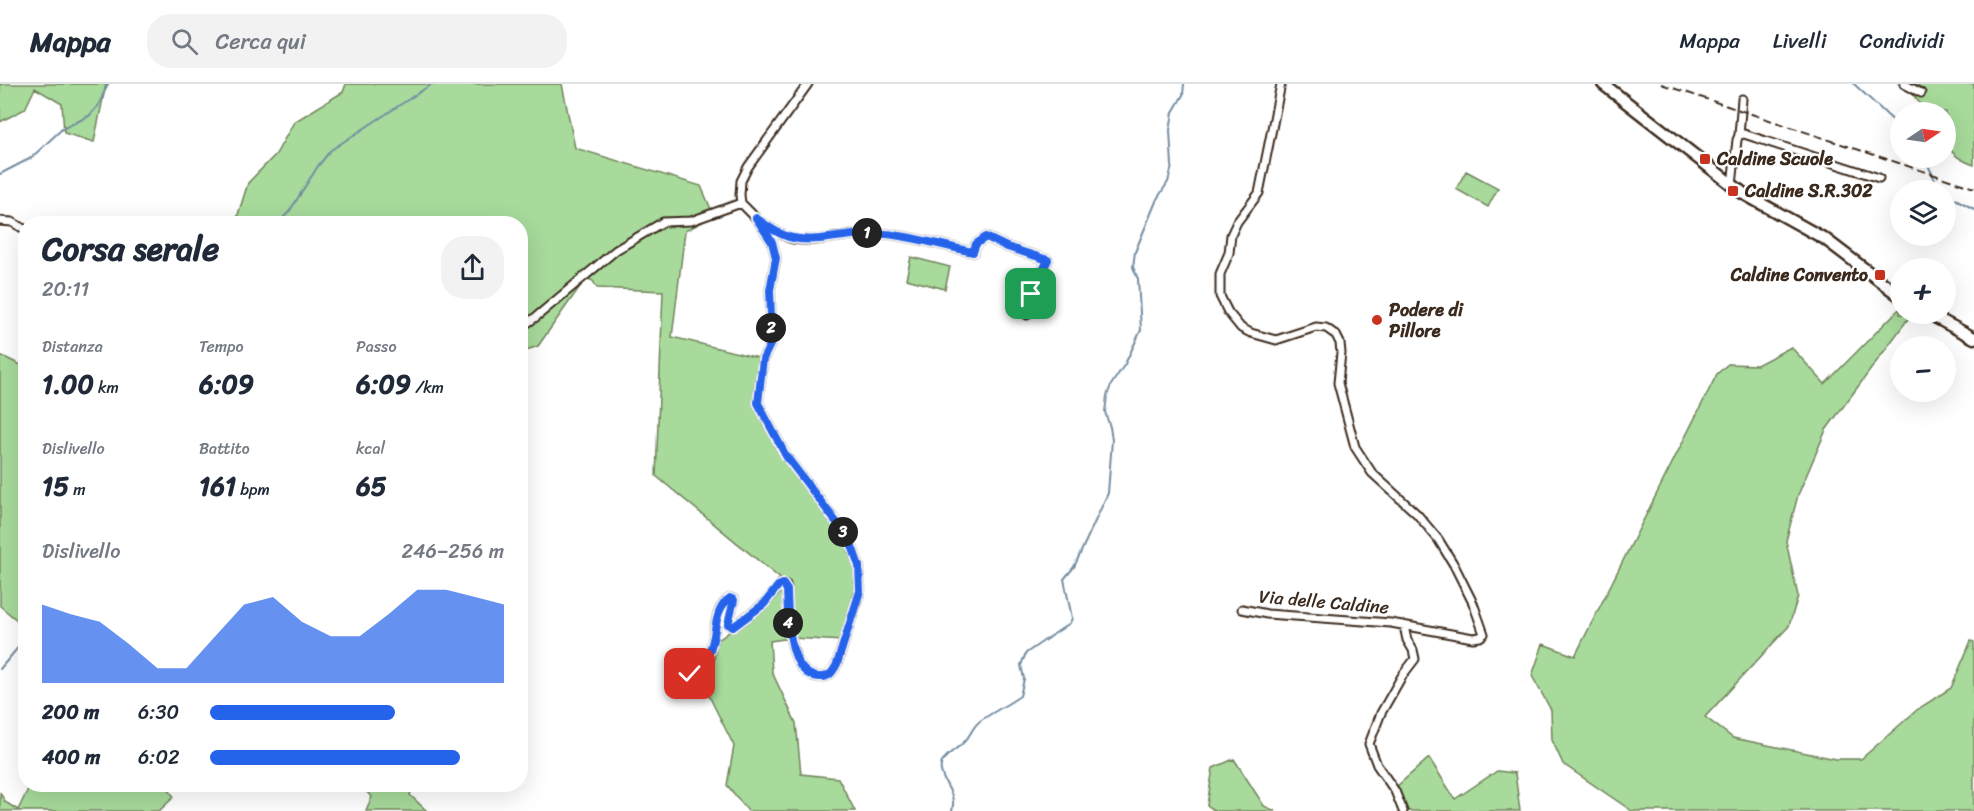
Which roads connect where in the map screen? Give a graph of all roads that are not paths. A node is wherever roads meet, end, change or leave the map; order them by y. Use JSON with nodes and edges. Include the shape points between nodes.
{"nodes":[{"id":1,"x":808,"y":84,"type":"edge"},
{"id":2,"x":1281,"y":84,"type":"edge"},
{"id":3,"x":1603,"y":84,"type":"edge"},
{"id":4,"x":1904,"y":84,"type":"edge"},
{"id":5,"x":1921,"y":93,"type":"dead end"},
{"id":6,"x":1742,"y":99,"type":"dead end"},
{"id":7,"x":1739,"y":135,"type":"junction"},
{"id":8,"x":1879,"y":178,"type":"dead end"},
{"id":9,"x":1732,"y":185,"type":"junction"},
{"id":10,"x":741,"y":203,"type":"junction"},
{"id":11,"x":756,"y":218,"type":"junction"},
{"id":12,"x":0,"y":221,"type":"edge"},
{"id":13,"x":18,"y":225,"type":"edge"},
{"id":14,"x":1890,"y":288,"type":"edge"},
{"id":15,"x":1027,"y":315,"type":"dead end"},
{"id":16,"x":528,"y":322,"type":"edge"},
{"id":17,"x":1948,"y":324,"type":"edge"},
{"id":18,"x":1974,"y":338,"type":"edge"},
{"id":19,"x":1242,"y":609,"type":"dead end"},
{"id":20,"x":1404,"y":626,"type":"junction"},
{"id":21,"x":671,"y":684,"type":"dead end"},
{"id":22,"x":1403,"y":811,"type":"edge"}],
"edges":[{"from":1,"to":10,"type":"street","via":[[748,167],[741,181]]},
{"from":2,"to":20,"type":"street","name":"Via delle Caldine","via":[[1259,193],[1232,235],[1220,274],[1220,296],[1241,328],[1251,333],[1276,340],[1316,327],[1336,335],[1341,353],[1338,383],[1355,447],[1372,473],[1438,538],[1473,603],[1484,634],[1473,638]]},
{"from":3,"to":9,"type":"main road"},
{"from":4,"to":5,"type":"street"},
{"from":6,"to":7,"type":"street"},
{"from":7,"to":8,"type":"street"},
{"from":7,"to":9,"type":"street"},
{"from":9,"to":14,"type":"main road","via":[[1826,239]]},
{"from":10,"to":11,"type":"street"},
{"from":10,"to":16,"type":"street","via":[[691,221],[663,222],[616,250]]},
{"from":11,"to":15,"type":"street","via":[[793,238],[886,234],[973,252],[986,237],[1048,260],[1031,294]]},
{"from":11,"to":21,"type":"street","via":[[772,242],[776,258],[770,290],[772,341],[763,359],[758,403],[786,456],[850,540],[859,566],[860,591],[837,664],[827,676],[806,674],[798,664],[790,634],[786,585],[781,584],[764,604],[733,627],[728,624],[734,600],[726,600],[718,613],[708,654],[690,674]]},
{"from":12,"to":13,"type":"street"},
{"from":17,"to":18,"type":"main road"},
{"from":19,"to":20,"type":"street","name":"Via delle Caldine"},
{"from":20,"to":22,"type":"street","name":"Via delle Caldine","via":[[1414,659],[1381,713],[1370,744]]}]}
